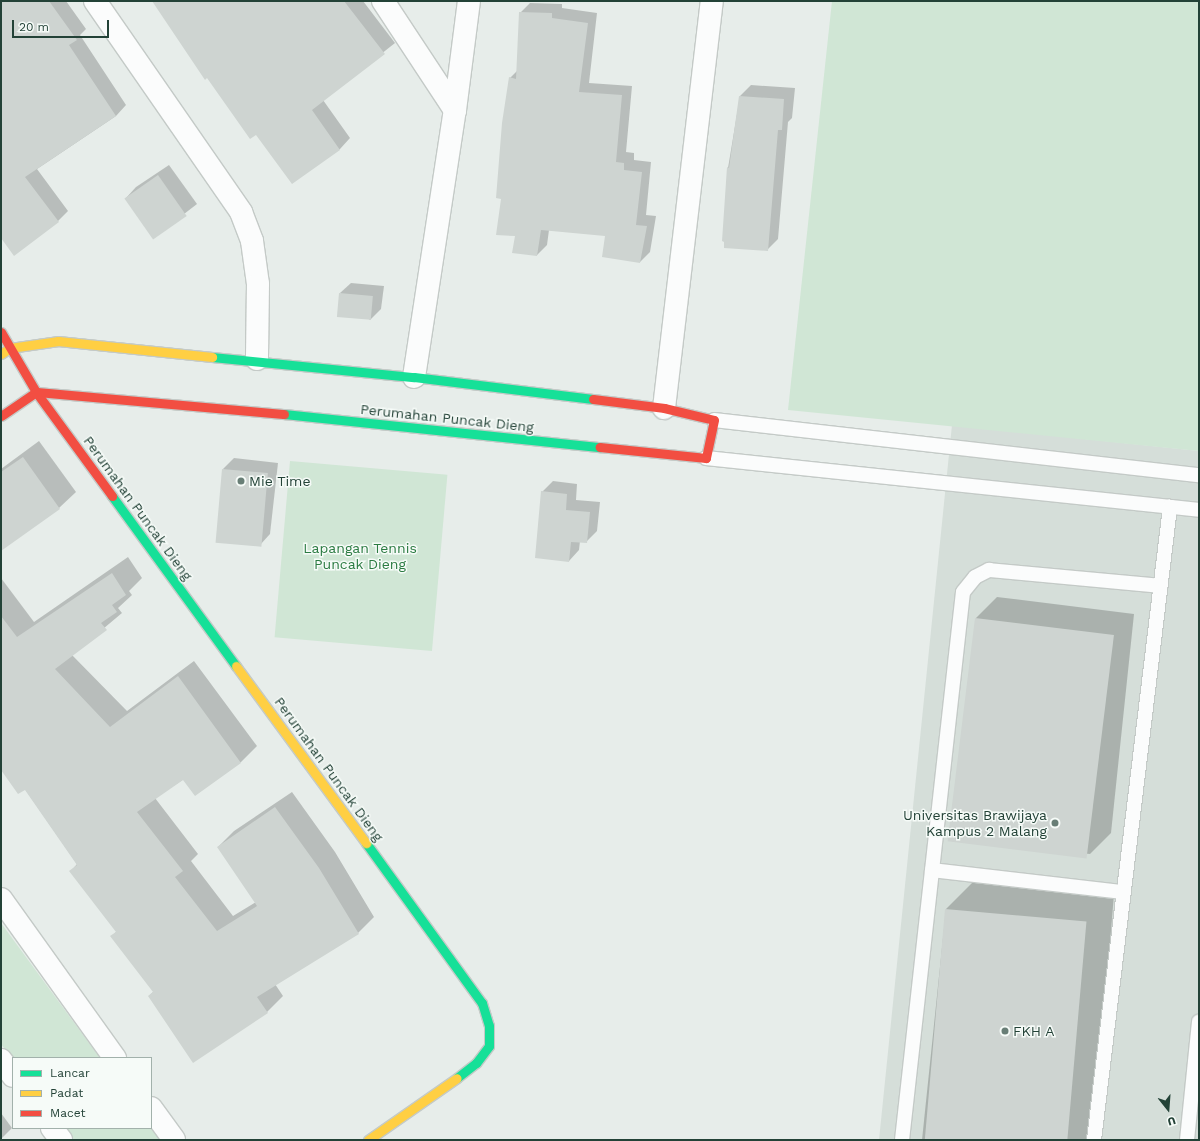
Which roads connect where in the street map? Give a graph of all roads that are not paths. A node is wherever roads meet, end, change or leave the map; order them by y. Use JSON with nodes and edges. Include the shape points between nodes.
{"nodes":[{"id":1,"x":95,"y":1,"type":"edge"},
{"id":2,"x":383,"y":1,"type":"edge"},
{"id":3,"x":469,"y":1,"type":"edge"},
{"id":4,"x":712,"y":1,"type":"edge"},
{"id":5,"x":455,"y":110,"type":"junction"},
{"id":6,"x":1,"y":332,"type":"edge"},
{"id":7,"x":10,"y":348,"type":"junction"},
{"id":8,"x":1,"y":354,"type":"edge"},
{"id":9,"x":257,"y":359,"type":"junction"},
{"id":10,"x":414,"y":377,"type":"junction"},
{"id":11,"x":36,"y":392,"type":"junction"},
{"id":12,"x":664,"y":408,"type":"junction"},
{"id":13,"x":1,"y":416,"type":"edge"},
{"id":14,"x":714,"y":420,"type":"junction"},
{"id":15,"x":706,"y":458,"type":"junction"},
{"id":16,"x":1199,"y":475,"type":"edge"},
{"id":17,"x":1170,"y":507,"type":"junction"},
{"id":18,"x":1199,"y":510,"type":"edge"},
{"id":19,"x":1160,"y":586,"type":"junction"},
{"id":20,"x":932,"y":870,"type":"junction"},
{"id":21,"x":1123,"y":892,"type":"junction"},
{"id":22,"x":1,"y":899,"type":"edge"},
{"id":23,"x":1199,"y":1022,"type":"edge"},
{"id":24,"x":114,"y":1057,"type":"edge"},
{"id":25,"x":1,"y":1060,"type":"edge"},
{"id":26,"x":12,"y":1075,"type":"edge"},
{"id":27,"x":152,"y":1109,"type":"edge"},
{"id":28,"x":53,"y":1129,"type":"edge"},
{"id":29,"x":61,"y":1140,"type":"edge"},
{"id":30,"x":174,"y":1140,"type":"edge"},
{"id":31,"x":368,"y":1140,"type":"edge"},
{"id":32,"x":902,"y":1140,"type":"edge"},
{"id":33,"x":1094,"y":1140,"type":"edge"},
{"id":34,"x":1187,"y":1140,"type":"edge"}],
"edges":[{"from":1,"to":9,"type":"street","via":[[240,212],[252,241],[258,284]]},
{"from":2,"to":5,"type":"street"},
{"from":3,"to":5,"type":"street"},
{"from":4,"to":12,"type":"street"},
{"from":5,"to":10,"type":"street"},
{"from":6,"to":7,"type":"street","name":"Perumahan Puncak Dieng"},
{"from":7,"to":8,"type":"street"},
{"from":7,"to":9,"type":"street","via":[[58,341]]},
{"from":7,"to":11,"type":"street","name":"Perumahan Puncak Dieng"},
{"from":9,"to":10,"type":"street"},
{"from":10,"to":12,"type":"street"},
{"from":11,"to":13,"type":"street"},
{"from":11,"to":15,"type":"street","name":"Perumahan Puncak Dieng","via":[[232,408]]},
{"from":11,"to":31,"type":"street","name":"Perumahan Puncak Dieng","via":[[482,1003],[489,1026],[489,1046],[476,1062],[456,1079]]},
{"from":12,"to":14,"type":"street"},
{"from":14,"to":15,"type":"street"},
{"from":14,"to":16,"type":"lane"},
{"from":15,"to":17,"type":"lane"},
{"from":17,"to":18,"type":"lane"},
{"from":17,"to":19,"type":"lane"},
{"from":19,"to":20,"type":"lane","via":[[989,570],[975,577],[962,592]]},
{"from":19,"to":21,"type":"lane"},
{"from":20,"to":21,"type":"lane"},
{"from":20,"to":32,"type":"lane"},
{"from":21,"to":33,"type":"lane"},
{"from":22,"to":24,"type":"street"},
{"from":23,"to":34,"type":"lane"},
{"from":25,"to":26,"type":"street"},
{"from":27,"to":30,"type":"street"},
{"from":28,"to":29,"type":"street"}]}
